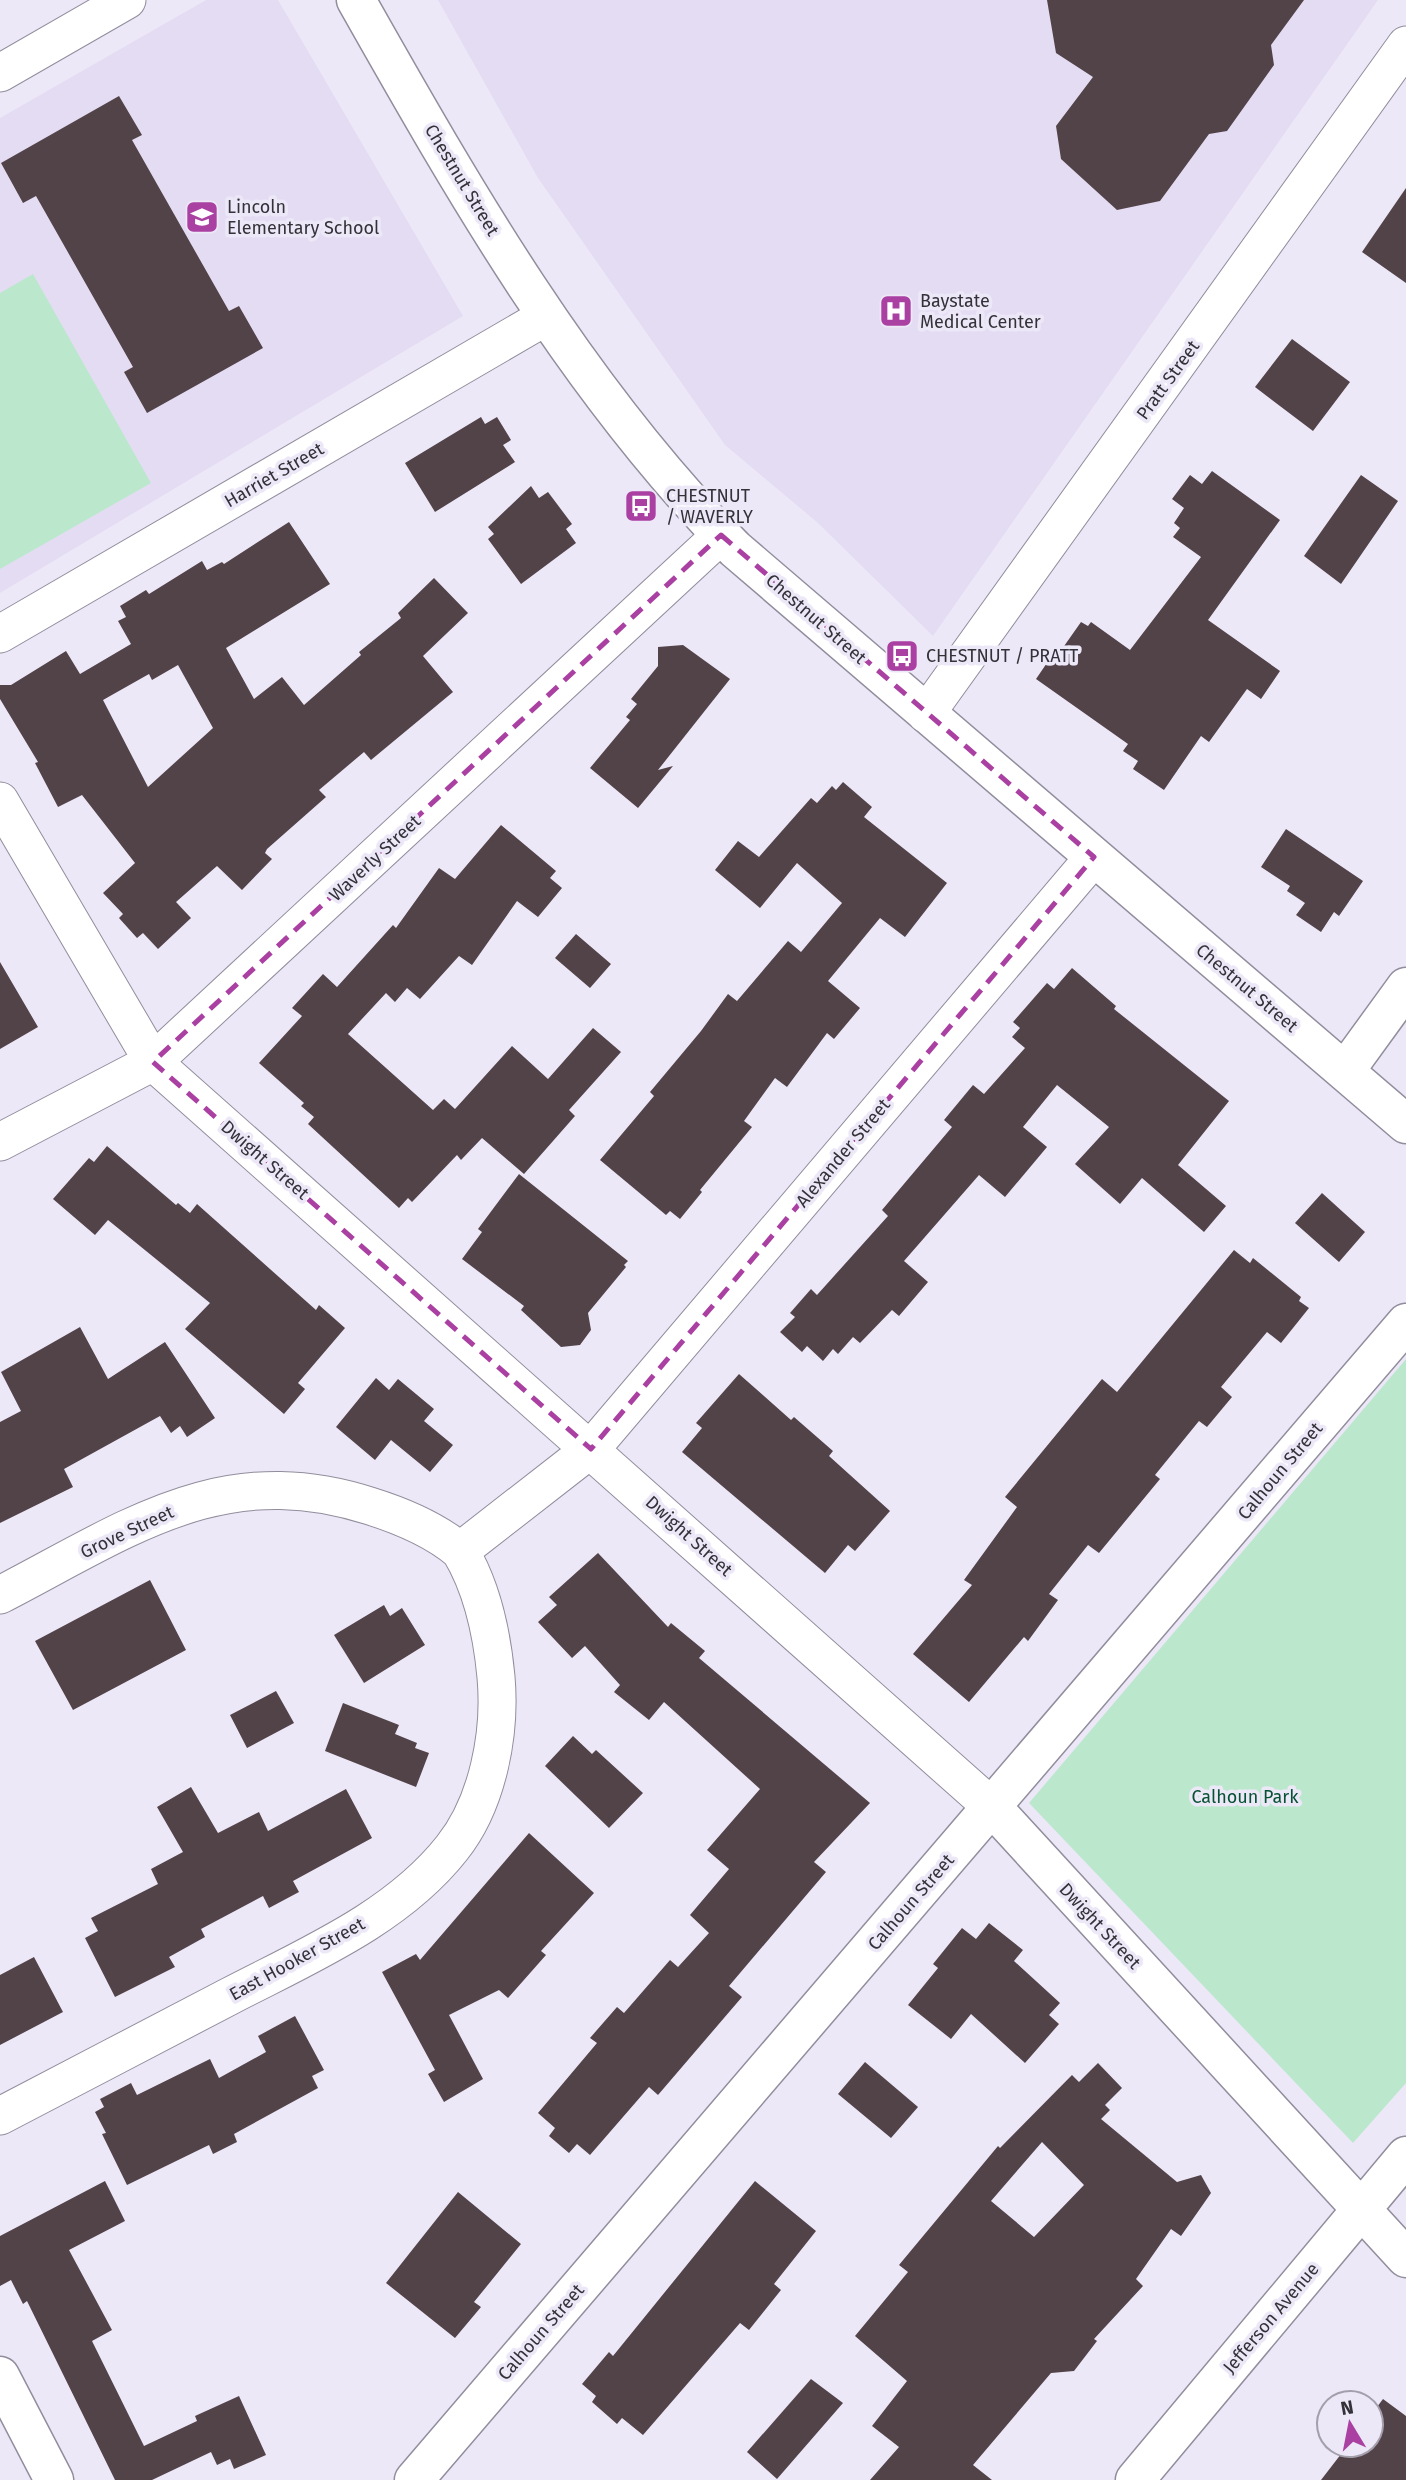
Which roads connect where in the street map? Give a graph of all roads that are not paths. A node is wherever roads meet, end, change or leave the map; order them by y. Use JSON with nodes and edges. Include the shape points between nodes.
{"nodes":[{"id":1,"x":127,"y":0,"type":"edge"},
{"id":2,"x":356,"y":0,"type":"edge"},
{"id":3,"x":1406,"y":45,"type":"edge"},
{"id":4,"x":0,"y":73,"type":"edge"},
{"id":5,"x":547,"y":316,"type":"junction"},
{"id":6,"x":721,"y":535,"type":"junction"},
{"id":7,"x":0,"y":634,"type":"edge"},
{"id":8,"x":926,"y":713,"type":"junction"},
{"id":9,"x":0,"y":801,"type":"edge"},
{"id":10,"x":1094,"y":857,"type":"junction"},
{"id":11,"x":1406,"y":987,"type":"edge"},
{"id":12,"x":153,"y":1062,"type":"junction"},
{"id":13,"x":1345,"y":1071,"type":"junction"},
{"id":14,"x":1406,"y":1124,"type":"edge"},
{"id":15,"x":0,"y":1142,"type":"edge"},
{"id":16,"x":1406,"y":1323,"type":"edge"},
{"id":17,"x":592,"y":1449,"type":"junction"},
{"id":18,"x":460,"y":1551,"type":"junction"},
{"id":19,"x":0,"y":1595,"type":"edge"},
{"id":20,"x":993,"y":1808,"type":"junction"},
{"id":21,"x":0,"y":2116,"type":"edge"},
{"id":22,"x":1406,"y":2156,"type":"edge"},
{"id":23,"x":1361,"y":2209,"type":"junction"},
{"id":24,"x":1406,"y":2258,"type":"edge"},
{"id":25,"x":0,"y":2376,"type":"edge"},
{"id":26,"x":54,"y":2480,"type":"edge"},
{"id":27,"x":414,"y":2480,"type":"edge"},
{"id":28,"x":1135,"y":2480,"type":"edge"}],
"edges":[{"from":1,"to":4,"type":"street"},
{"from":2,"to":5,"type":"street","name":"Chestnut Street"},
{"from":3,"to":8,"type":"street","name":"Pratt Street"},
{"from":5,"to":6,"type":"street","name":"Chestnut Street","via":[[654,463]]},
{"from":5,"to":7,"type":"street","name":"Harriet Street"},
{"from":6,"to":8,"type":"street","name":"Chestnut Street"},
{"from":6,"to":12,"type":"street","name":"Waverly Street"},
{"from":8,"to":10,"type":"street","name":"Chestnut Street"},
{"from":9,"to":12,"type":"street","name":"Dwight Street"},
{"from":10,"to":13,"type":"street","name":"Chestnut Street"},
{"from":10,"to":17,"type":"street","name":"Alexander Street"},
{"from":11,"to":13,"type":"street"},
{"from":12,"to":15,"type":"street","name":"Waverly Street"},
{"from":12,"to":17,"type":"street","name":"Dwight Street"},
{"from":13,"to":14,"type":"street","name":"Chestnut Street"},
{"from":16,"to":20,"type":"street","name":"Calhoun Street"},
{"from":17,"to":18,"type":"street"},
{"from":17,"to":20,"type":"street","name":"Dwight Street"},
{"from":18,"to":19,"type":"street","name":"Grove Street","via":[[414,1522],[357,1502],[300,1491],[243,1490],[158,1514]]},
{"from":18,"to":21,"type":"street","name":"East Hooker Street","via":[[480,1594],[498,1696],[486,1774],[453,1847],[422,1880],[346,1935]]},
{"from":20,"to":23,"type":"street","name":"Dwight Street"},
{"from":20,"to":27,"type":"street","name":"Calhoun Street"},
{"from":22,"to":23,"type":"street","name":"Jefferson Avenue"},
{"from":23,"to":24,"type":"street","name":"Dwight Street"},
{"from":23,"to":28,"type":"street","name":"Jefferson Avenue"},
{"from":25,"to":26,"type":"street"}]}
